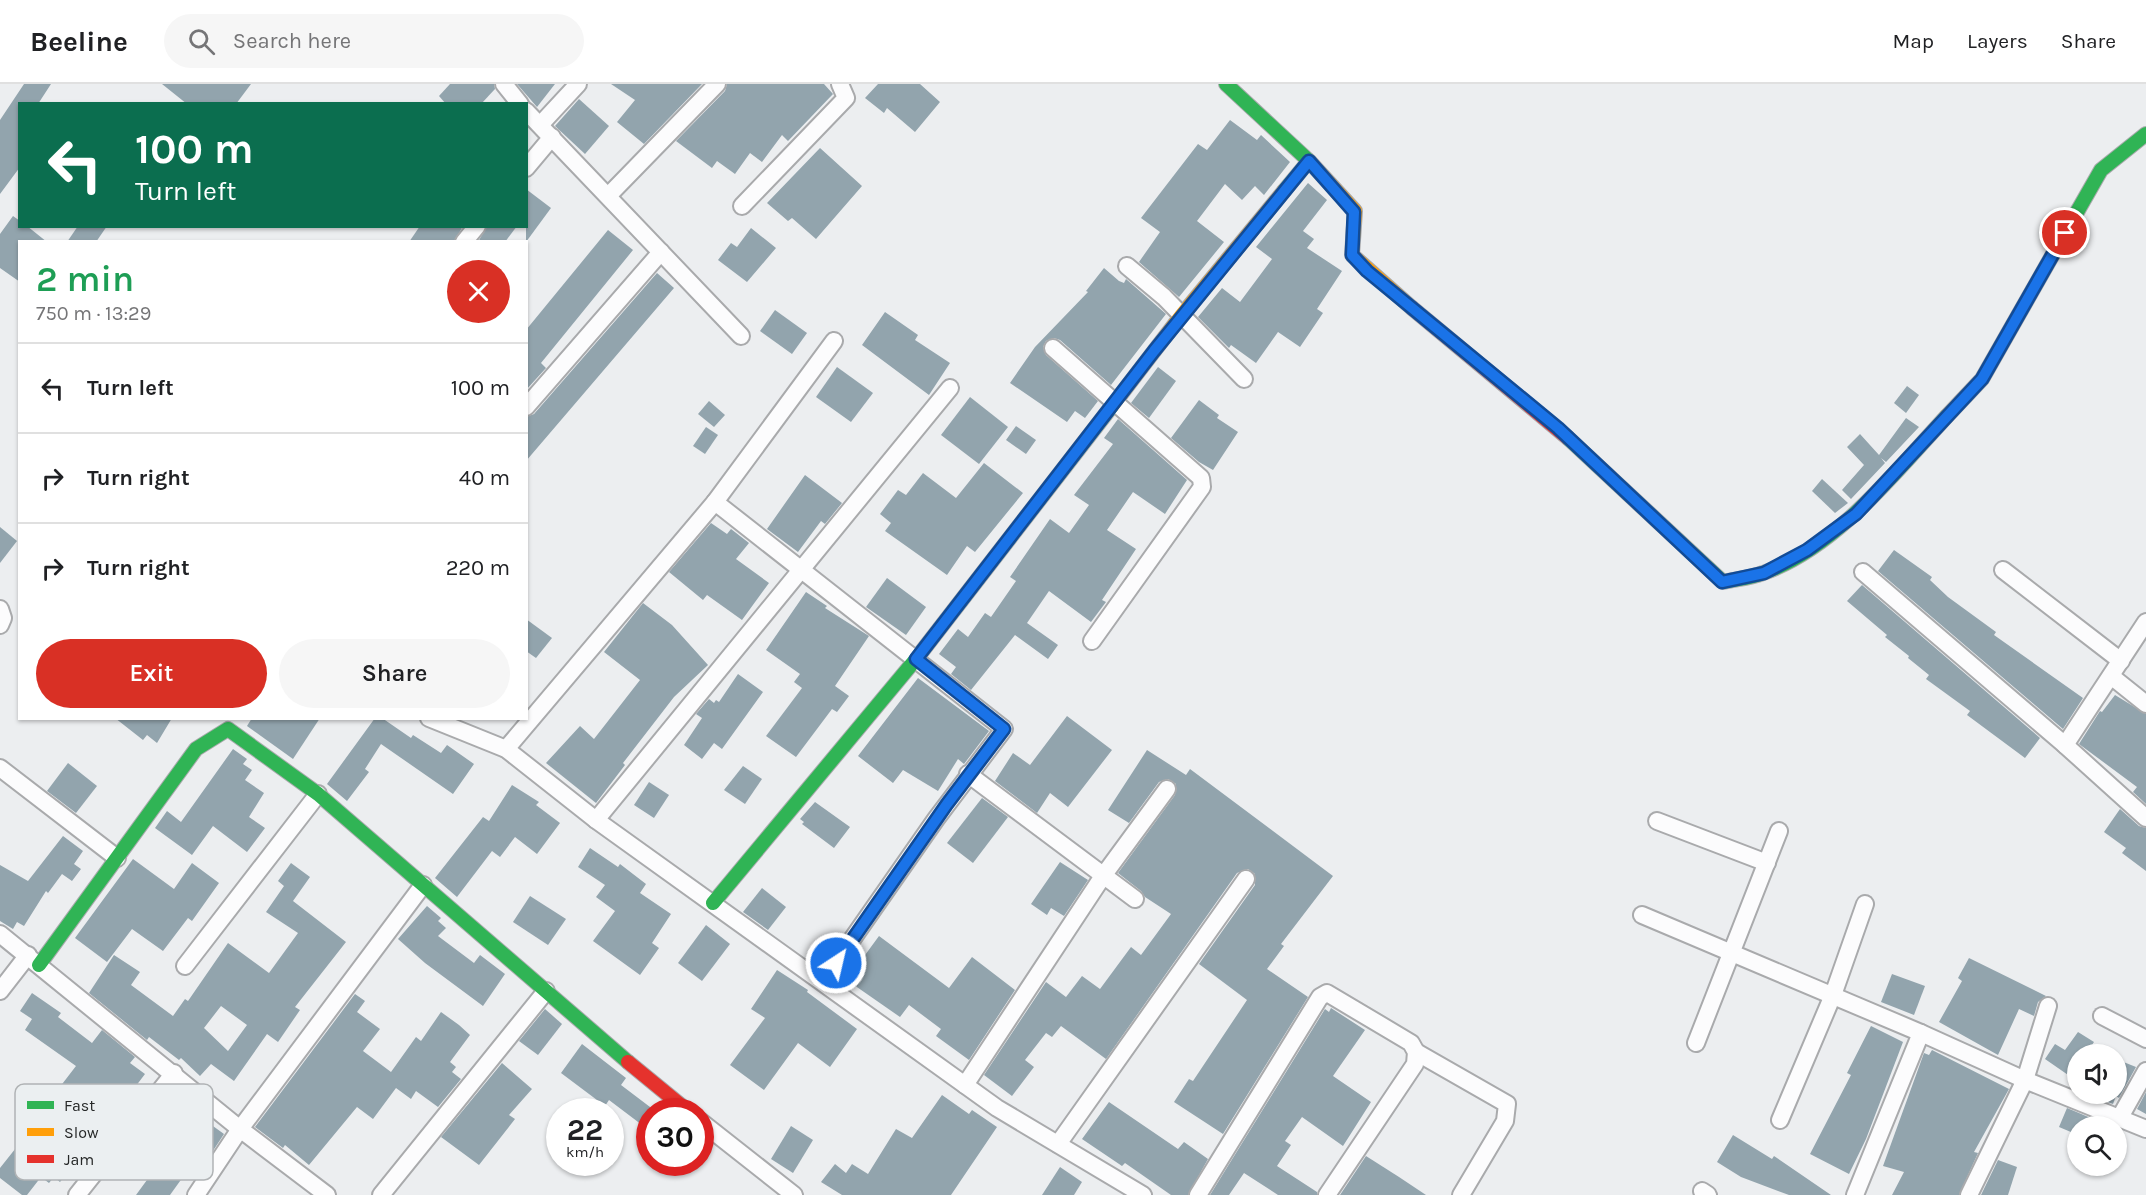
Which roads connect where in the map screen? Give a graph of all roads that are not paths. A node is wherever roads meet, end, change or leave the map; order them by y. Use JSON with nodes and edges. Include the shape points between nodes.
{"nodes":[{"id":1,"x":504,"y":84,"type":"edge"},
{"id":2,"x":578,"y":84,"type":"edge"},
{"id":3,"x":717,"y":84,"type":"edge"},
{"id":4,"x":840,"y":84,"type":"edge"},
{"id":5,"x":1226,"y":84,"type":"edge"},
{"id":6,"x":518,"y":102,"type":"edge"},
{"id":7,"x":528,"y":113,"type":"edge"},
{"id":8,"x":546,"y":131,"type":"junction"},
{"id":9,"x":2146,"y":134,"type":"edge"},
{"id":10,"x":1309,"y":161,"type":"junction"},
{"id":11,"x":528,"y":164,"type":"edge"},
{"id":12,"x":608,"y":196,"type":"junction"},
{"id":13,"x":742,"y":206,"type":"dead end"},
{"id":14,"x":475,"y":228,"type":"edge"},
{"id":15,"x":466,"y":240,"type":"edge"},
{"id":16,"x":661,"y":252,"type":"junction"},
{"id":17,"x":1127,"y":266,"type":"dead end"},
{"id":18,"x":1181,"y":316,"type":"junction"},
{"id":19,"x":741,"y":336,"type":"dead end"},
{"id":20,"x":834,"y":341,"type":"dead end"},
{"id":21,"x":1053,"y":348,"type":"dead end"},
{"id":22,"x":1244,"y":379,"type":"dead end"},
{"id":23,"x":950,"y":388,"type":"dead end"},
{"id":24,"x":1113,"y":403,"type":"junction"},
{"id":25,"x":528,"y":404,"type":"edge"},
{"id":26,"x":715,"y":502,"type":"junction"},
{"id":27,"x":802,"y":570,"type":"junction"},
{"id":28,"x":2003,"y":570,"type":"dead end"},
{"id":29,"x":1863,"y":572,"type":"dead end"},
{"id":30,"x":0,"y":609,"type":"edge"},
{"id":31,"x":2146,"y":622,"type":"edge"},
{"id":32,"x":0,"y":625,"type":"edge"},
{"id":33,"x":1092,"y":641,"type":"dead end"},
{"id":34,"x":916,"y":659,"type":"junction"},
{"id":35,"x":2121,"y":661,"type":"junction"},
{"id":36,"x":2111,"y":676,"type":"junction"},
{"id":37,"x":2146,"y":704,"type":"edge"},
{"id":38,"x":434,"y":720,"type":"edge"},
{"id":39,"x":231,"y":724,"type":"edge"},
{"id":40,"x":2065,"y":745,"type":"junction"},
{"id":41,"x":506,"y":749,"type":"junction"},
{"id":42,"x":0,"y":768,"type":"edge"},
{"id":43,"x":968,"y":774,"type":"junction"},
{"id":44,"x":1167,"y":789,"type":"dead end"},
{"id":45,"x":318,"y":794,"type":"junction"},
{"id":46,"x":2146,"y":818,"type":"edge"},
{"id":47,"x":596,"y":820,"type":"junction"},
{"id":48,"x":1658,"y":821,"type":"dead end"},
{"id":49,"x":1779,"y":831,"type":"dead end"},
{"id":50,"x":117,"y":858,"type":"junction"},
{"id":51,"x":1767,"y":862,"type":"junction"},
{"id":52,"x":1103,"y":876,"type":"junction"},
{"id":53,"x":1246,"y":879,"type":"dead end"},
{"id":54,"x":423,"y":885,"type":"junction"},
{"id":55,"x":1135,"y":899,"type":"dead end"},
{"id":56,"x":713,"y":903,"type":"junction"},
{"id":57,"x":1865,"y":904,"type":"dead end"},
{"id":58,"x":1642,"y":915,"type":"dead end"},
{"id":59,"x":0,"y":934,"type":"edge"},
{"id":60,"x":1733,"y":953,"type":"junction"},
{"id":61,"x":33,"y":960,"type":"junction"},
{"id":62,"x":185,"y":966,"type":"dead end"},
{"id":63,"x":823,"y":981,"type":"junction"},
{"id":64,"x":0,"y":991,"type":"edge"},
{"id":65,"x":546,"y":991,"type":"junction"},
{"id":66,"x":1833,"y":995,"type":"junction"},
{"id":67,"x":2048,"y":1006,"type":"dead end"},
{"id":68,"x":2102,"y":1016,"type":"dead end"},
{"id":69,"x":1921,"y":1033,"type":"junction"},
{"id":70,"x":2146,"y":1039,"type":"edge"},
{"id":71,"x":1696,"y":1043,"type":"dead end"},
{"id":72,"x":1416,"y":1052,"type":"junction"},
{"id":73,"x":2146,"y":1071,"type":"edge"},
{"id":74,"x":174,"y":1073,"type":"junction"},
{"id":75,"x":2025,"y":1080,"type":"junction"},
{"id":76,"x":165,"y":1084,"type":"edge"},
{"id":77,"x":187,"y":1084,"type":"edge"},
{"id":78,"x":965,"y":1085,"type":"junction"},
{"id":79,"x":672,"y":1098,"type":"edge"},
{"id":80,"x":213,"y":1106,"type":"edge"},
{"id":81,"x":2112,"y":1116,"type":"edge"},
{"id":82,"x":2121,"y":1116,"type":"edge"},
{"id":83,"x":1780,"y":1120,"type":"dead end"},
{"id":84,"x":2127,"y":1122,"type":"edge"},
{"id":85,"x":240,"y":1129,"type":"junction"},
{"id":86,"x":2146,"y":1129,"type":"edge"},
{"id":87,"x":714,"y":1132,"type":"edge"},
{"id":88,"x":1058,"y":1144,"type":"junction"},
{"id":89,"x":213,"y":1170,"type":"edge"},
{"id":90,"x":89,"y":1180,"type":"edge"},
{"id":91,"x":206,"y":1180,"type":"edge"},
{"id":92,"x":77,"y":1195,"type":"edge"},
{"id":93,"x":196,"y":1195,"type":"edge"},
{"id":94,"x":327,"y":1195,"type":"edge"},
{"id":95,"x":381,"y":1195,"type":"edge"},
{"id":96,"x":794,"y":1195,"type":"edge"},
{"id":97,"x":1143,"y":1195,"type":"edge"},
{"id":98,"x":1198,"y":1195,"type":"edge"},
{"id":99,"x":1327,"y":1195,"type":"edge"},
{"id":100,"x":1461,"y":1195,"type":"edge"},
{"id":101,"x":1855,"y":1195,"type":"edge"},
{"id":102,"x":1969,"y":1195,"type":"edge"}],
"edges":[{"from":1,"to":6,"type":"street"},
{"from":2,"to":8,"type":"street"},
{"from":3,"to":12,"type":"street"},
{"from":4,"to":13,"type":"street","via":[[846,98]]},
{"from":5,"to":10,"type":"street"},
{"from":7,"to":8,"type":"street"},
{"from":8,"to":11,"type":"street"},
{"from":8,"to":12,"type":"street"},
{"from":9,"to":10,"type":"street","via":[[2101,170],[1982,379],[1856,514],[1807,550],[1764,573],[1722,582],[1558,428],[1367,271],[1352,255],[1354,212]]},
{"from":10,"to":18,"type":"street"},
{"from":12,"to":16,"type":"street"},
{"from":14,"to":15,"type":"street"},
{"from":16,"to":19,"type":"street"},
{"from":16,"to":25,"type":"street"},
{"from":17,"to":18,"type":"street"},
{"from":18,"to":22,"type":"street"},
{"from":18,"to":24,"type":"street"},
{"from":20,"to":26,"type":"street"},
{"from":21,"to":24,"type":"street"},
{"from":23,"to":27,"type":"street"},
{"from":24,"to":33,"type":"street","via":[[1201,478],[1202,487]]},
{"from":24,"to":34,"type":"street"},
{"from":26,"to":27,"type":"street"},
{"from":26,"to":41,"type":"street"},
{"from":27,"to":34,"type":"street"},
{"from":27,"to":47,"type":"street"},
{"from":28,"to":35,"type":"street"},
{"from":29,"to":40,"type":"street"},
{"from":30,"to":32,"type":"street"},
{"from":31,"to":35,"type":"street"},
{"from":34,"to":43,"type":"street","via":[[1004,729]]},
{"from":34,"to":56,"type":"street"},
{"from":35,"to":36,"type":"street"},
{"from":36,"to":37,"type":"street"},
{"from":36,"to":40,"type":"street"},
{"from":38,"to":41,"type":"street"},
{"from":39,"to":45,"type":"street"},
{"from":39,"to":50,"type":"street","via":[[196,749]]},
{"from":40,"to":46,"type":"street"},
{"from":41,"to":47,"type":"street"},
{"from":42,"to":50,"type":"street"},
{"from":43,"to":52,"type":"street"},
{"from":43,"to":63,"type":"street"},
{"from":44,"to":52,"type":"street"},
{"from":45,"to":54,"type":"street"},
{"from":45,"to":62,"type":"street"},
{"from":47,"to":56,"type":"street"},
{"from":48,"to":51,"type":"street"},
{"from":49,"to":51,"type":"street"},
{"from":50,"to":61,"type":"street"},
{"from":51,"to":60,"type":"street"},
{"from":52,"to":55,"type":"street"},
{"from":52,"to":78,"type":"street"},
{"from":53,"to":88,"type":"street"},
{"from":54,"to":65,"type":"street"},
{"from":54,"to":85,"type":"street"},
{"from":56,"to":63,"type":"street"},
{"from":57,"to":66,"type":"street"},
{"from":58,"to":60,"type":"street"},
{"from":59,"to":61,"type":"street"},
{"from":60,"to":66,"type":"street"},
{"from":60,"to":71,"type":"street"},
{"from":61,"to":64,"type":"street"},
{"from":61,"to":74,"type":"street"},
{"from":63,"to":78,"type":"street"},
{"from":65,"to":79,"type":"street"},
{"from":65,"to":95,"type":"street"},
{"from":66,"to":69,"type":"street"},
{"from":66,"to":83,"type":"street"},
{"from":67,"to":75,"type":"street"},
{"from":68,"to":70,"type":"street"},
{"from":69,"to":75,"type":"street"},
{"from":69,"to":101,"type":"street"},
{"from":72,"to":98,"type":"street","via":[[1411,1043],[1336,997],[1327,993],[1320,997]]},
{"from":72,"to":99,"type":"street","via":[[1415,1064]]},
{"from":72,"to":100,"type":"street","via":[[1507,1104],[1505,1122]]},
{"from":73,"to":82,"type":"street"},
{"from":74,"to":76,"type":"street"},
{"from":74,"to":77,"type":"street"},
{"from":75,"to":81,"type":"street"},
{"from":75,"to":102,"type":"street"},
{"from":78,"to":88,"type":"street"},
{"from":80,"to":85,"type":"street"},
{"from":84,"to":86,"type":"street"},
{"from":85,"to":89,"type":"street"},
{"from":85,"to":94,"type":"street"},
{"from":87,"to":96,"type":"street"},
{"from":88,"to":97,"type":"street"},
{"from":90,"to":92,"type":"street"},
{"from":91,"to":93,"type":"street"}]}
